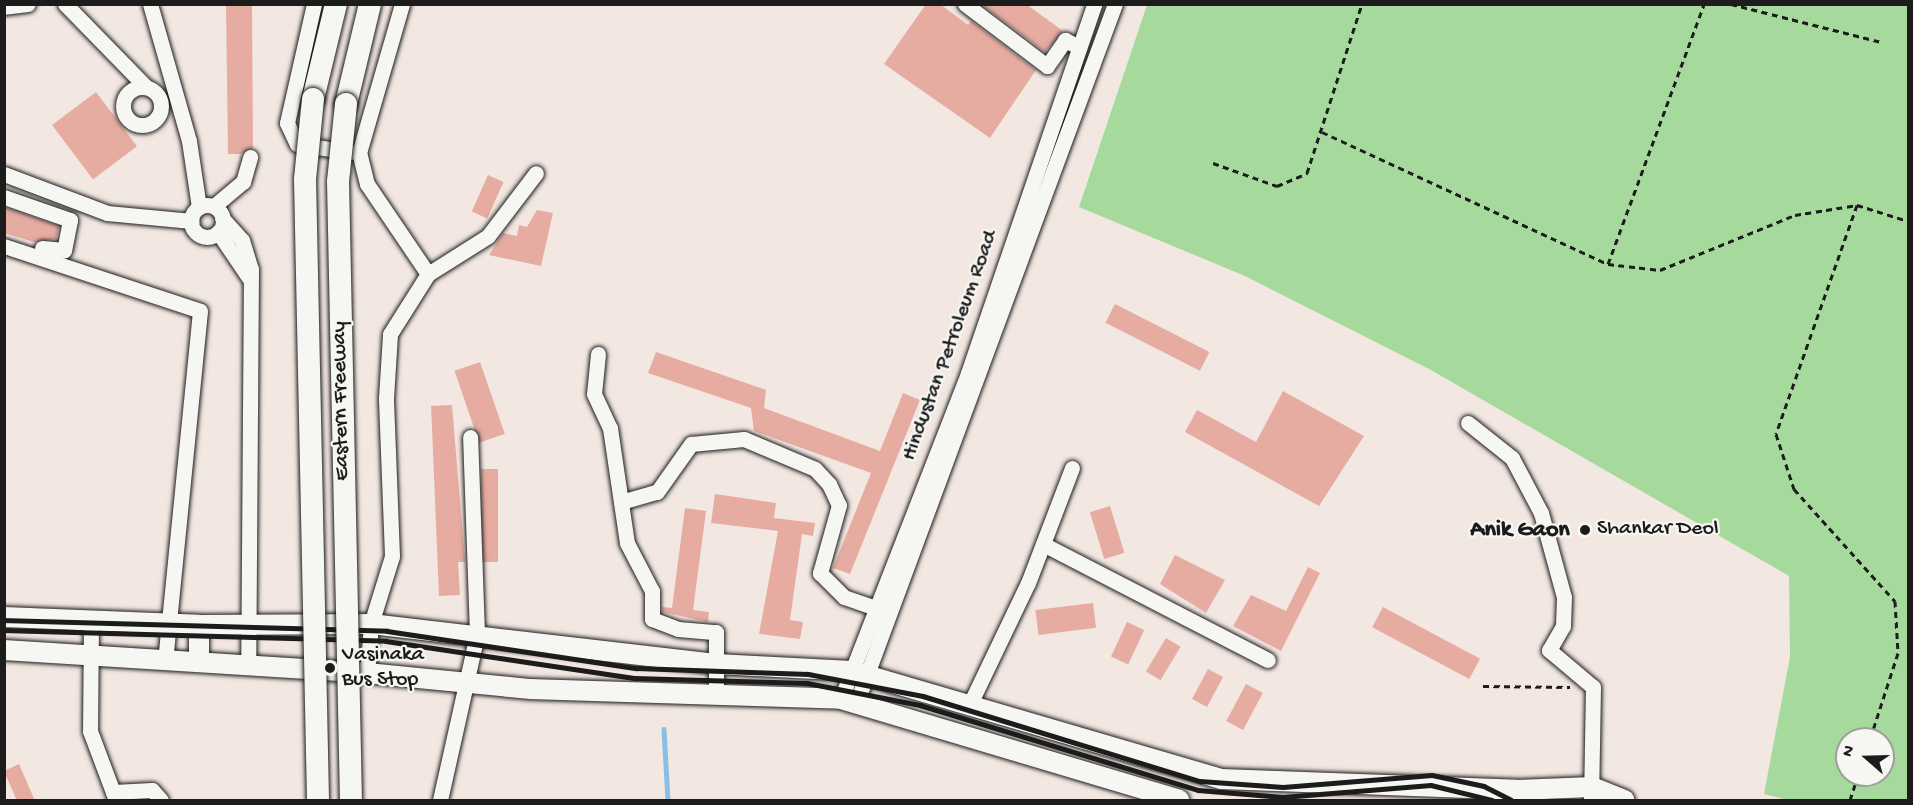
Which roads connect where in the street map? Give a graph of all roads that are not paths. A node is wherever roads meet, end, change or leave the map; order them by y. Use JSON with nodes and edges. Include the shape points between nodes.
{"nodes":[{"id":1,"x":28,"y":4,"type":"edge"},
{"id":2,"x":65,"y":4,"type":"edge"},
{"id":3,"x":150,"y":4,"type":"edge"},
{"id":4,"x":314,"y":4,"type":"edge"},
{"id":5,"x":336,"y":4,"type":"edge"},
{"id":6,"x":370,"y":4,"type":"edge"},
{"id":7,"x":402,"y":4,"type":"edge"},
{"id":8,"x":964,"y":4,"type":"edge"},
{"id":9,"x":1094,"y":4,"type":"edge"},
{"id":10,"x":1115,"y":4,"type":"edge"},
{"id":11,"x":4,"y":7,"type":"edge"},
{"id":12,"x":1079,"y":47,"type":"junction"},
{"id":13,"x":145,"y":86,"type":"junction"},
{"id":14,"x":161,"y":104,"type":"junction"},
{"id":15,"x":189,"y":141,"type":"junction"},
{"id":16,"x":359,"y":153,"type":"junction"},
{"id":17,"x":250,"y":157,"type":"dead end"},
{"id":18,"x":536,"y":173,"type":"dead end"},
{"id":19,"x":4,"y":174,"type":"edge"},
{"id":20,"x":4,"y":197,"type":"edge"},
{"id":21,"x":209,"y":217,"type":"junction"},
{"id":22,"x":4,"y":237,"type":"edge"},
{"id":23,"x":4,"y":246,"type":"edge"},
{"id":24,"x":428,"y":274,"type":"junction"},
{"id":25,"x":598,"y":354,"type":"dead end"},
{"id":26,"x":1468,"y":423,"type":"dead end"},
{"id":27,"x":470,"y":436,"type":"dead end"},
{"id":28,"x":1072,"y":468,"type":"dead end"},
{"id":29,"x":621,"y":502,"type":"junction"},
{"id":30,"x":1043,"y":544,"type":"junction"},
{"id":31,"x":876,"y":608,"type":"junction"},
{"id":32,"x":4,"y":617,"type":"edge"},
{"id":33,"x":91,"y":621,"type":"junction"},
{"id":34,"x":165,"y":624,"type":"junction"},
{"id":35,"x":371,"y":624,"type":"junction"},
{"id":36,"x":199,"y":625,"type":"junction"},
{"id":37,"x":248,"y":626,"type":"junction"},
{"id":38,"x":477,"y":634,"type":"junction"},
{"id":39,"x":4,"y":650,"type":"edge"},
{"id":40,"x":90,"y":654,"type":"junction"},
{"id":41,"x":1268,"y":660,"type":"dead end"},
{"id":42,"x":165,"y":661,"type":"junction"},
{"id":43,"x":199,"y":662,"type":"junction"},
{"id":44,"x":716,"y":664,"type":"junction"},
{"id":45,"x":248,"y":665,"type":"junction"},
{"id":46,"x":367,"y":673,"type":"junction"},
{"id":47,"x":859,"y":673,"type":"junction"},
{"id":48,"x":468,"y":681,"type":"junction"},
{"id":49,"x":716,"y":693,"type":"junction"},
{"id":50,"x":848,"y":702,"type":"junction"},
{"id":51,"x":969,"y":705,"type":"junction"},
{"id":52,"x":1592,"y":794,"type":"edge"},
{"id":53,"x":115,"y":796,"type":"edge"},
{"id":54,"x":161,"y":801,"type":"edge"},
{"id":55,"x":318,"y":801,"type":"edge"},
{"id":56,"x":351,"y":801,"type":"edge"},
{"id":57,"x":440,"y":801,"type":"edge"},
{"id":58,"x":1179,"y":801,"type":"edge"},
{"id":59,"x":1624,"y":801,"type":"edge"}],
"edges":[{"from":1,"to":11,"type":"street"},
{"from":2,"to":13,"type":"street"},
{"from":3,"to":15,"type":"street"},
{"from":4,"to":16,"type":"street","via":[[287,123],[297,144]]},
{"from":5,"to":55,"type":"highway","name":"Eastern Freeway","bridge":true,"via":[[314,99],[305,179]]},
{"from":6,"to":56,"type":"highway","name":"Eastern Freeway","bridge":true,"via":[[346,104],[338,181]]},
{"from":7,"to":16,"type":"street"},
{"from":8,"to":12,"type":"street","via":[[1047,66],[1065,40]]},
{"from":9,"to":12,"type":"street","name":"Hindustan Petroleum Road"},
{"from":10,"to":47,"type":"street"},
{"from":12,"to":31,"type":"street","name":"Hindustan Petroleum Road","via":[[968,372]]},
{"from":13,"to":14,"type":"street"},
{"from":13,"to":14,"type":"street","via":[[124,98],[130,121],[142,125],[154,121]]},
{"from":14,"to":15,"type":"street"},
{"from":15,"to":21,"type":"street"},
{"from":16,"to":24,"type":"street","via":[[367,184]]},
{"from":17,"to":21,"type":"street","via":[[243,182]]},
{"from":18,"to":24,"type":"street","via":[[488,236]]},
{"from":19,"to":21,"type":"street","via":[[107,213]]},
{"from":20,"to":22,"type":"street","via":[[68,218],[71,225],[61,253]]},
{"from":21,"to":37,"type":"street","via":[[249,278]]},
{"from":23,"to":34,"type":"street","via":[[200,311]]},
{"from":24,"to":35,"type":"street","via":[[390,334],[386,398],[392,556]]},
{"from":25,"to":29,"type":"street","via":[[594,394],[610,428]]},
{"from":26,"to":52,"type":"street","via":[[1512,458],[1541,513],[1564,597],[1563,626],[1549,650],[1593,687]]},
{"from":27,"to":38,"type":"street"},
{"from":28,"to":30,"type":"street"},
{"from":29,"to":31,"type":"street","via":[[657,492],[691,444],[744,440],[815,469],[830,484],[839,505],[820,573],[844,597]]},
{"from":29,"to":44,"type":"street","via":[[627,543],[652,591],[652,619],[678,629],[716,632]]},
{"from":30,"to":41,"type":"street"},
{"from":30,"to":51,"type":"street"},
{"from":31,"to":47,"type":"street","name":"Hindustan Petroleum Road"},
{"from":32,"to":33,"type":"main road"},
{"from":33,"to":34,"type":"main road"},
{"from":33,"to":40,"type":"street"},
{"from":34,"to":36,"type":"main road"},
{"from":34,"to":42,"type":"street"},
{"from":35,"to":37,"type":"main road"},
{"from":35,"to":38,"type":"main road"},
{"from":35,"to":46,"type":"street"},
{"from":36,"to":37,"type":"main road"},
{"from":36,"to":43,"type":"main road"},
{"from":37,"to":45,"type":"street"},
{"from":38,"to":44,"type":"main road"},
{"from":38,"to":48,"type":"street"},
{"from":39,"to":40,"type":"main road"},
{"from":40,"to":42,"type":"main road"},
{"from":40,"to":53,"type":"street","via":[[90,731]]},
{"from":42,"to":43,"type":"main road"},
{"from":43,"to":45,"type":"main road"},
{"from":44,"to":47,"type":"main road"},
{"from":44,"to":49,"type":"street"},
{"from":45,"to":46,"type":"main road"},
{"from":46,"to":48,"type":"main road"},
{"from":47,"to":50,"type":"street","name":"Hindustan Petroleum Road"},
{"from":47,"to":51,"type":"main road"},
{"from":48,"to":49,"type":"main road","via":[[531,689]]},
{"from":48,"to":57,"type":"street"},
{"from":49,"to":50,"type":"main road"},
{"from":50,"to":58,"type":"main road"},
{"from":51,"to":52,"type":"main road","via":[[1221,779]]},
{"from":52,"to":59,"type":"main road"},
{"from":53,"to":54,"type":"street","via":[[152,790]]}]}
